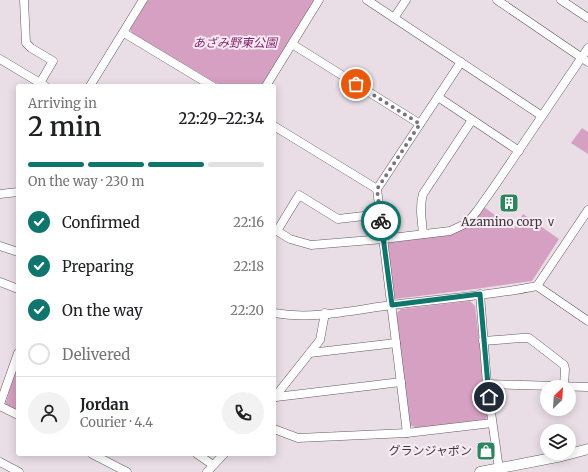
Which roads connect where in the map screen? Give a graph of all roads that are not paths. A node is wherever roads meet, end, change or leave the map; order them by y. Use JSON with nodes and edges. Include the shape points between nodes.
{"nodes":[{"id":1,"x":24,"y":0,"type":"edge"},
{"id":2,"x":143,"y":0,"type":"edge"},
{"id":3,"x":319,"y":0,"type":"edge"},
{"id":4,"x":367,"y":0,"type":"edge"},
{"id":5,"x":406,"y":0,"type":"edge"},
{"id":6,"x":497,"y":0,"type":"edge"},
{"id":7,"x":561,"y":0,"type":"edge"},
{"id":8,"x":394,"y":18,"type":"junction"},
{"id":9,"x":588,"y":18,"type":"edge"},
{"id":10,"x":124,"y":33,"type":"junction"},
{"id":11,"x":292,"y":44,"type":"junction"},
{"id":12,"x":588,"y":48,"type":"edge"},
{"id":13,"x":0,"y":59,"type":"edge"},
{"id":14,"x":585,"y":59,"type":"edge"},
{"id":15,"x":461,"y":62,"type":"junction"},
{"id":16,"x":40,"y":84,"type":"edge"},
{"id":17,"x":42,"y":84,"type":"edge"},
{"id":18,"x":91,"y":84,"type":"edge"},
{"id":19,"x":208,"y":84,"type":"edge"},
{"id":20,"x":267,"y":84,"type":"edge"},
{"id":21,"x":438,"y":97,"type":"junction"},
{"id":22,"x":542,"y":116,"type":"junction"},
{"id":23,"x":472,"y":120,"type":"junction"},
{"id":24,"x":420,"y":124,"type":"junction"},
{"id":25,"x":276,"y":127,"type":"edge"},
{"id":26,"x":519,"y":151,"type":"junction"},
{"id":27,"x":377,"y":189,"type":"junction"},
{"id":28,"x":16,"y":192,"type":"edge"},
{"id":29,"x":0,"y":194,"type":"edge"},
{"id":30,"x":588,"y":210,"type":"edge"},
{"id":31,"x":381,"y":214,"type":"junction"},
{"id":32,"x":276,"y":228,"type":"edge"},
{"id":33,"x":276,"y":231,"type":"edge"},
{"id":34,"x":423,"y":234,"type":"junction"},
{"id":35,"x":383,"y":239,"type":"junction"},
{"id":36,"x":0,"y":246,"type":"edge"},
{"id":37,"x":16,"y":251,"type":"edge"},
{"id":38,"x":0,"y":282,"type":"edge"},
{"id":39,"x":537,"y":286,"type":"junction"},
{"id":40,"x":16,"y":288,"type":"edge"},
{"id":41,"x":480,"y":294,"type":"junction"},
{"id":42,"x":392,"y":305,"type":"junction"},
{"id":43,"x":276,"y":313,"type":"edge"},
{"id":44,"x":325,"y":314,"type":"junction"},
{"id":45,"x":588,"y":321,"type":"edge"},
{"id":46,"x":483,"y":341,"type":"junction"},
{"id":47,"x":396,"y":343,"type":"junction"},
{"id":48,"x":310,"y":353,"type":"junction"},
{"id":49,"x":16,"y":359,"type":"edge"},
{"id":50,"x":564,"y":380,"type":"edge"},
{"id":51,"x":401,"y":382,"type":"junction"},
{"id":52,"x":487,"y":384,"type":"junction"},
{"id":53,"x":540,"y":385,"type":"edge"},
{"id":54,"x":576,"y":386,"type":"edge"},
{"id":55,"x":588,"y":387,"type":"edge"},
{"id":56,"x":276,"y":393,"type":"edge"},
{"id":57,"x":0,"y":405,"type":"edge"},
{"id":58,"x":16,"y":414,"type":"edge"},
{"id":59,"x":492,"y":423,"type":"junction"},
{"id":60,"x":276,"y":430,"type":"edge"},
{"id":61,"x":407,"y":433,"type":"junction"},
{"id":62,"x":588,"y":449,"type":"edge"},
{"id":63,"x":96,"y":456,"type":"edge"},
{"id":64,"x":201,"y":456,"type":"edge"},
{"id":65,"x":222,"y":456,"type":"edge"},
{"id":66,"x":0,"y":462,"type":"edge"},
{"id":67,"x":213,"y":465,"type":"junction"},
{"id":68,"x":499,"y":469,"type":"junction"},
{"id":69,"x":16,"y":472,"type":"edge"},
{"id":70,"x":127,"y":472,"type":"edge"},
{"id":71,"x":207,"y":472,"type":"edge"},
{"id":72,"x":480,"y":472,"type":"edge"}],
"edges":[{"from":1,"to":17,"type":"street","via":[[26,43],[53,61]]},
{"from":2,"to":10,"type":"street"},
{"from":3,"to":11,"type":"street"},
{"from":4,"to":8,"type":"street"},
{"from":5,"to":8,"type":"street"},
{"from":6,"to":14,"type":"street"},
{"from":7,"to":9,"type":"street"},
{"from":8,"to":15,"type":"street"},
{"from":10,"to":18,"type":"street"},
{"from":10,"to":19,"type":"street"},
{"from":11,"to":20,"type":"street"},
{"from":11,"to":24,"type":"street"},
{"from":12,"to":14,"type":"street"},
{"from":13,"to":16,"type":"street"},
{"from":14,"to":22,"type":"street"},
{"from":15,"to":21,"type":"street"},
{"from":15,"to":22,"type":"street"},
{"from":21,"to":23,"type":"street"},
{"from":21,"to":24,"type":"street"},
{"from":22,"to":26,"type":"street"},
{"from":23,"to":26,"type":"street"},
{"from":23,"to":34,"type":"street","via":[[423,194]]},
{"from":24,"to":27,"type":"street"},
{"from":25,"to":27,"type":"street"},
{"from":26,"to":34,"type":"street","via":[[466,223],[450,231]]},
{"from":27,"to":31,"type":"street"},
{"from":28,"to":29,"type":"street"},
{"from":30,"to":39,"type":"street"},
{"from":31,"to":32,"type":"street","via":[[338,219],[298,195]]},
{"from":31,"to":35,"type":"street"},
{"from":33,"to":35,"type":"street","via":[[290,239],[311,245]]},
{"from":34,"to":35,"type":"street"},
{"from":35,"to":42,"type":"street"},
{"from":36,"to":37,"type":"street"},
{"from":38,"to":40,"type":"street"},
{"from":39,"to":41,"type":"street"},
{"from":39,"to":45,"type":"street"},
{"from":41,"to":42,"type":"street"},
{"from":41,"to":46,"type":"street"},
{"from":42,"to":44,"type":"street"},
{"from":42,"to":47,"type":"street"},
{"from":43,"to":44,"type":"street","via":[[290,316]]},
{"from":44,"to":48,"type":"street","via":[[320,340]]},
{"from":46,"to":50,"type":"street","via":[[528,338],[564,365]]},
{"from":46,"to":52,"type":"street"},
{"from":47,"to":48,"type":"street"},
{"from":47,"to":51,"type":"street"},
{"from":48,"to":56,"type":"street"},
{"from":49,"to":57,"type":"street"},
{"from":51,"to":56,"type":"street"},
{"from":51,"to":61,"type":"street"},
{"from":52,"to":53,"type":"street"},
{"from":52,"to":59,"type":"street"},
{"from":54,"to":55,"type":"street"},
{"from":57,"to":58,"type":"street"},
{"from":59,"to":61,"type":"street"},
{"from":59,"to":68,"type":"street"},
{"from":60,"to":61,"type":"street","via":[[298,438]]},
{"from":62,"to":68,"type":"street"},
{"from":63,"to":70,"type":"street"},
{"from":64,"to":67,"type":"street"},
{"from":65,"to":67,"type":"street"},
{"from":66,"to":69,"type":"street"},
{"from":67,"to":71,"type":"street"},
{"from":68,"to":72,"type":"street"}]}
